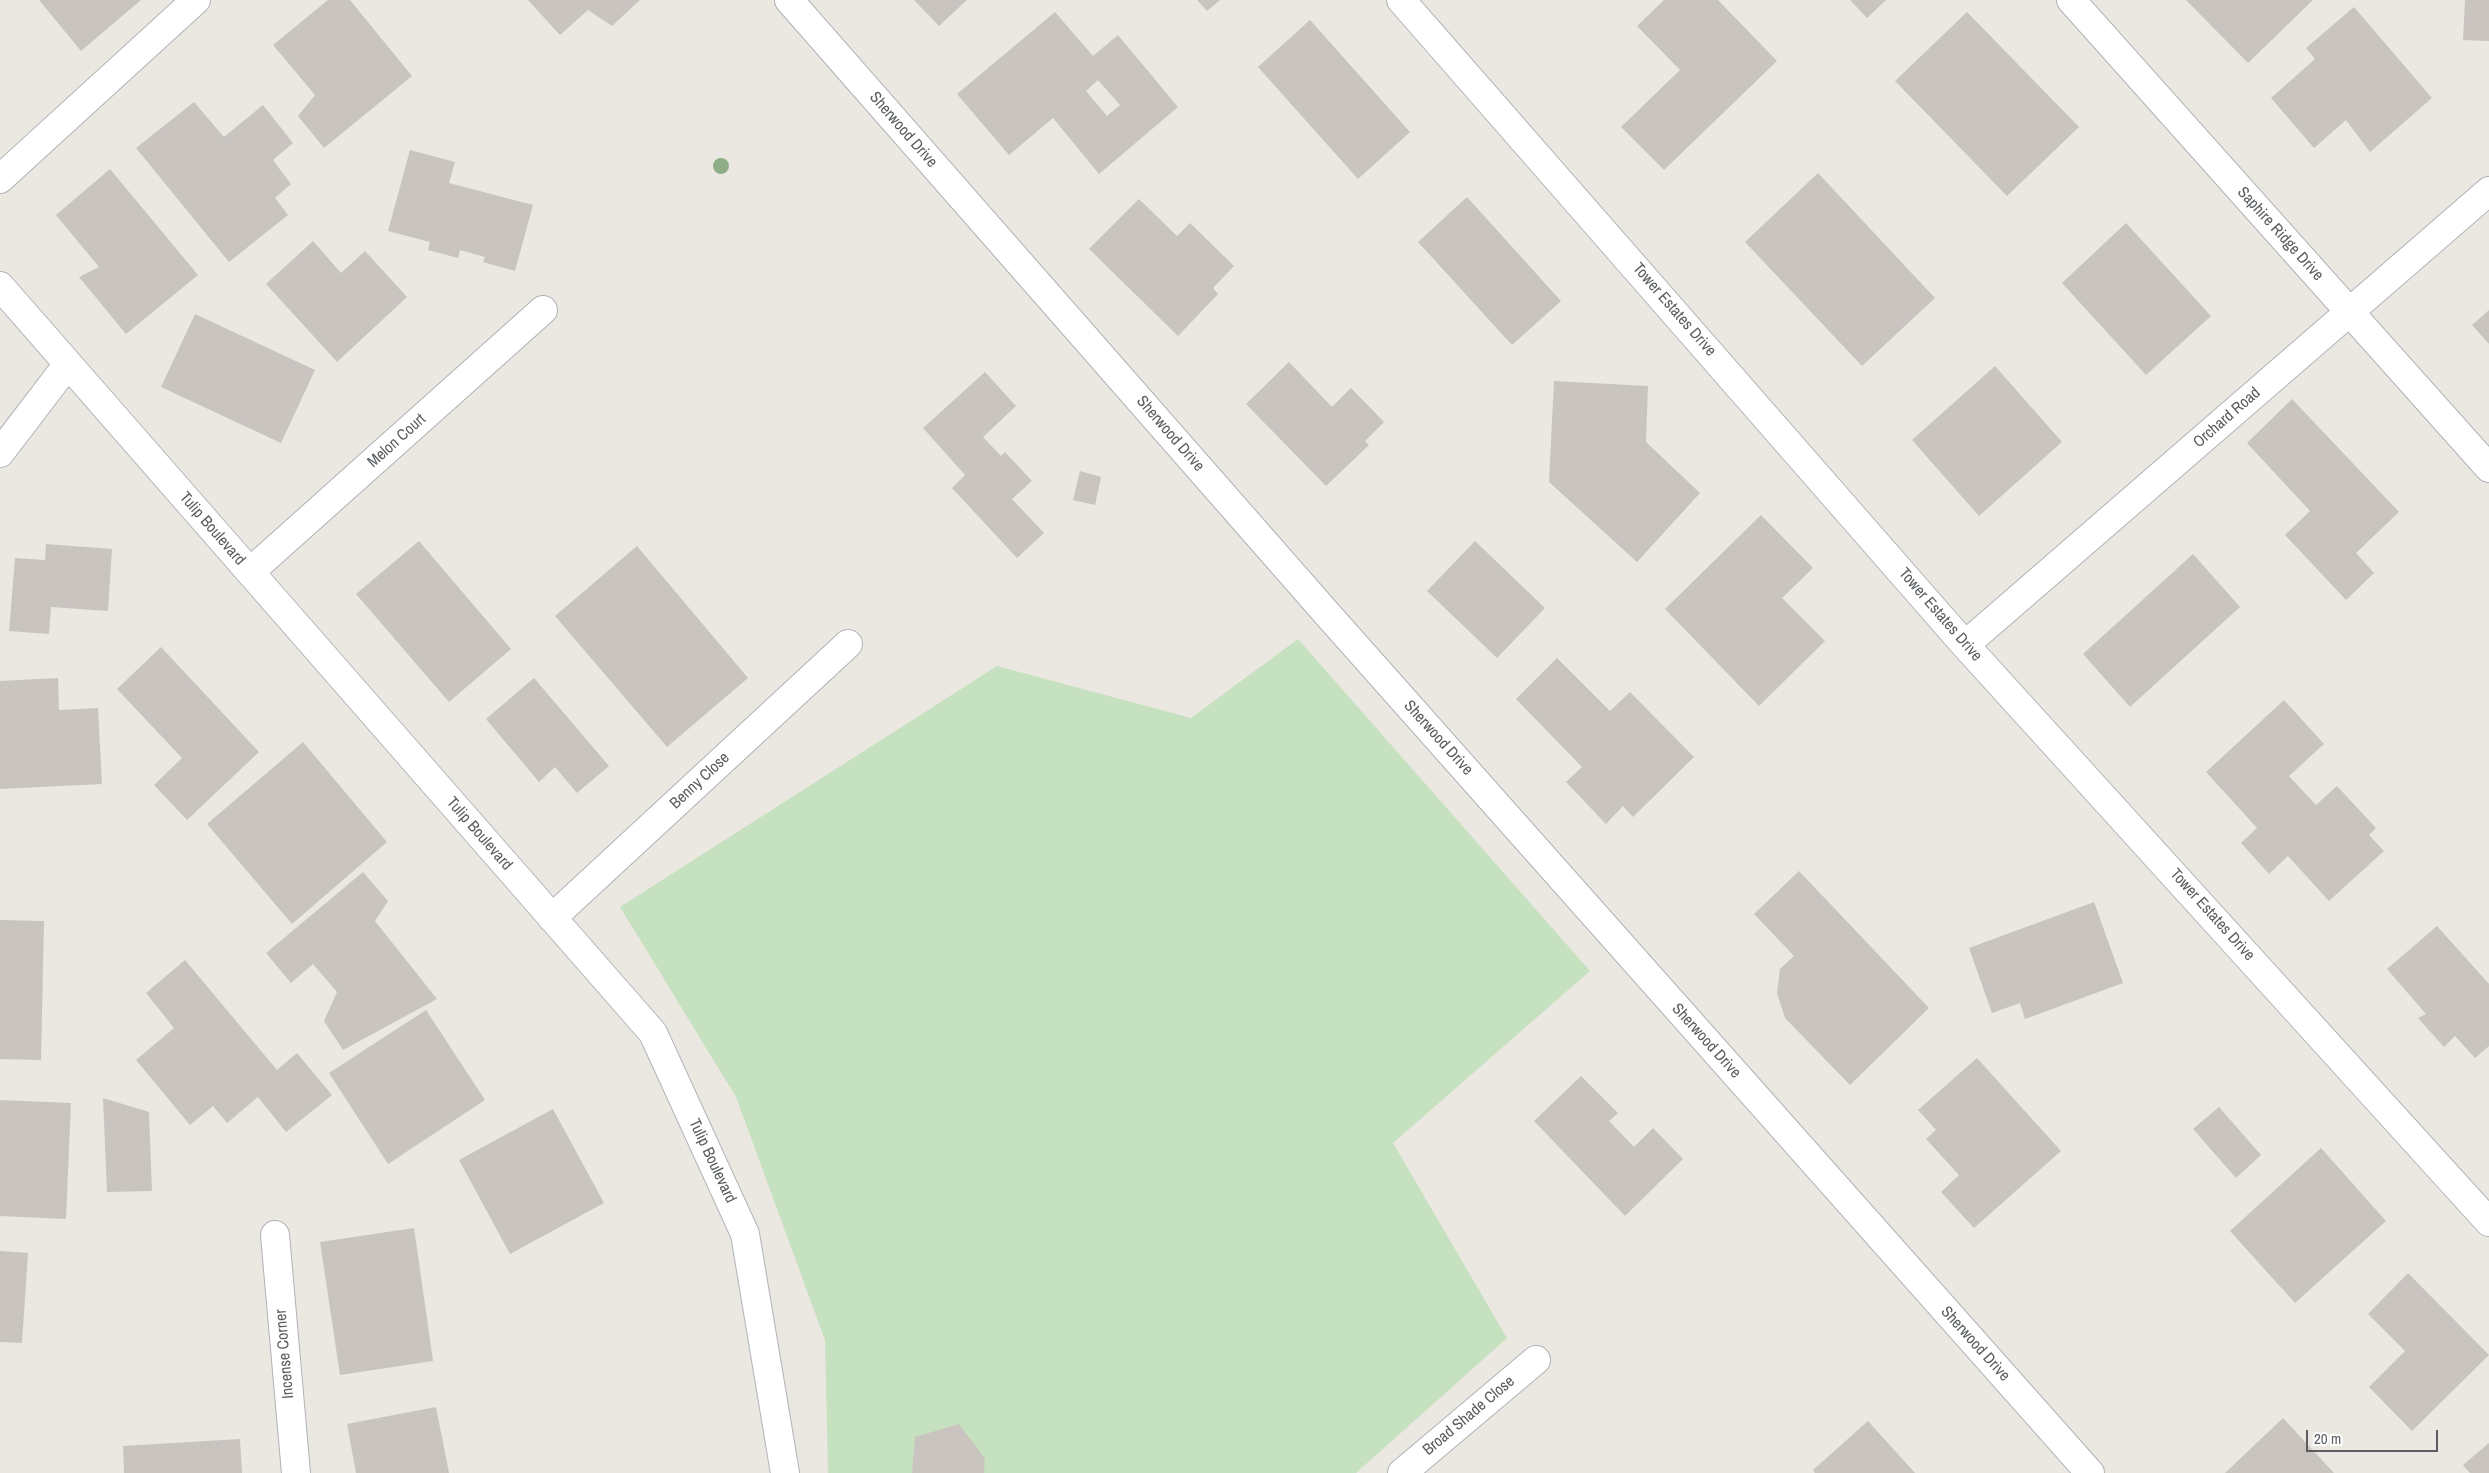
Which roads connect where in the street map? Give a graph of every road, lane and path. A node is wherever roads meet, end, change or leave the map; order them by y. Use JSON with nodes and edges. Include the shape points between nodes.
{"nodes":[{"id":1,"x":196,"y":0,"type":"edge"},
{"id":2,"x":789,"y":0,"type":"edge"},
{"id":3,"x":1401,"y":0,"type":"edge"},
{"id":4,"x":2071,"y":0,"type":"edge"},
{"id":5,"x":0,"y":179,"type":"edge"},
{"id":6,"x":2489,"y":191,"type":"edge"},
{"id":7,"x":0,"y":286,"type":"edge"},
{"id":8,"x":543,"y":310,"type":"dead end"},
{"id":9,"x":2350,"y":312,"type":"junction"},
{"id":10,"x":68,"y":364,"type":"junction"},
{"id":11,"x":0,"y":453,"type":"edge"},
{"id":12,"x":2489,"y":468,"type":"edge"},
{"id":13,"x":250,"y":572,"type":"junction"},
{"id":14,"x":848,"y":644,"type":"dead end"},
{"id":15,"x":1965,"y":645,"type":"junction"},
{"id":16,"x":552,"y":918,"type":"junction"},
{"id":17,"x":2489,"y":1222,"type":"edge"},
{"id":18,"x":275,"y":1235,"type":"dead end"},
{"id":19,"x":1536,"y":1360,"type":"dead end"},
{"id":20,"x":296,"y":1473,"type":"edge"},
{"id":21,"x":784,"y":1473,"type":"edge"},
{"id":22,"x":1402,"y":1473,"type":"edge"},
{"id":23,"x":2090,"y":1473,"type":"edge"}],
"edges":[{"from":1,"to":5,"type":"street"},
{"from":2,"to":23,"type":"street","name":"Sherwood Drive"},
{"from":3,"to":15,"type":"street","name":"Tower Estates Drive"},
{"from":4,"to":9,"type":"street","name":"Saphire Ridge Drive"},
{"from":6,"to":9,"type":"street","name":"Orchard Road"},
{"from":7,"to":10,"type":"street","name":"Tulip Boulevard"},
{"from":8,"to":13,"type":"street","name":"Melon Court"},
{"from":9,"to":12,"type":"street","name":"Saphire Ridge Drive"},
{"from":9,"to":15,"type":"street","name":"Orchard Road"},
{"from":10,"to":11,"type":"street"},
{"from":10,"to":13,"type":"street","name":"Tulip Boulevard"},
{"from":13,"to":16,"type":"street","name":"Tulip Boulevard"},
{"from":14,"to":16,"type":"street","name":"Benny Close"},
{"from":15,"to":17,"type":"street","name":"Tower Estates Drive"},
{"from":16,"to":21,"type":"street","name":"Tulip Boulevard","via":[[653,1033],[745,1234]]},
{"from":18,"to":20,"type":"street","name":"Incense Corner"},
{"from":19,"to":22,"type":"street","name":"Broad Shade Close"}]}
